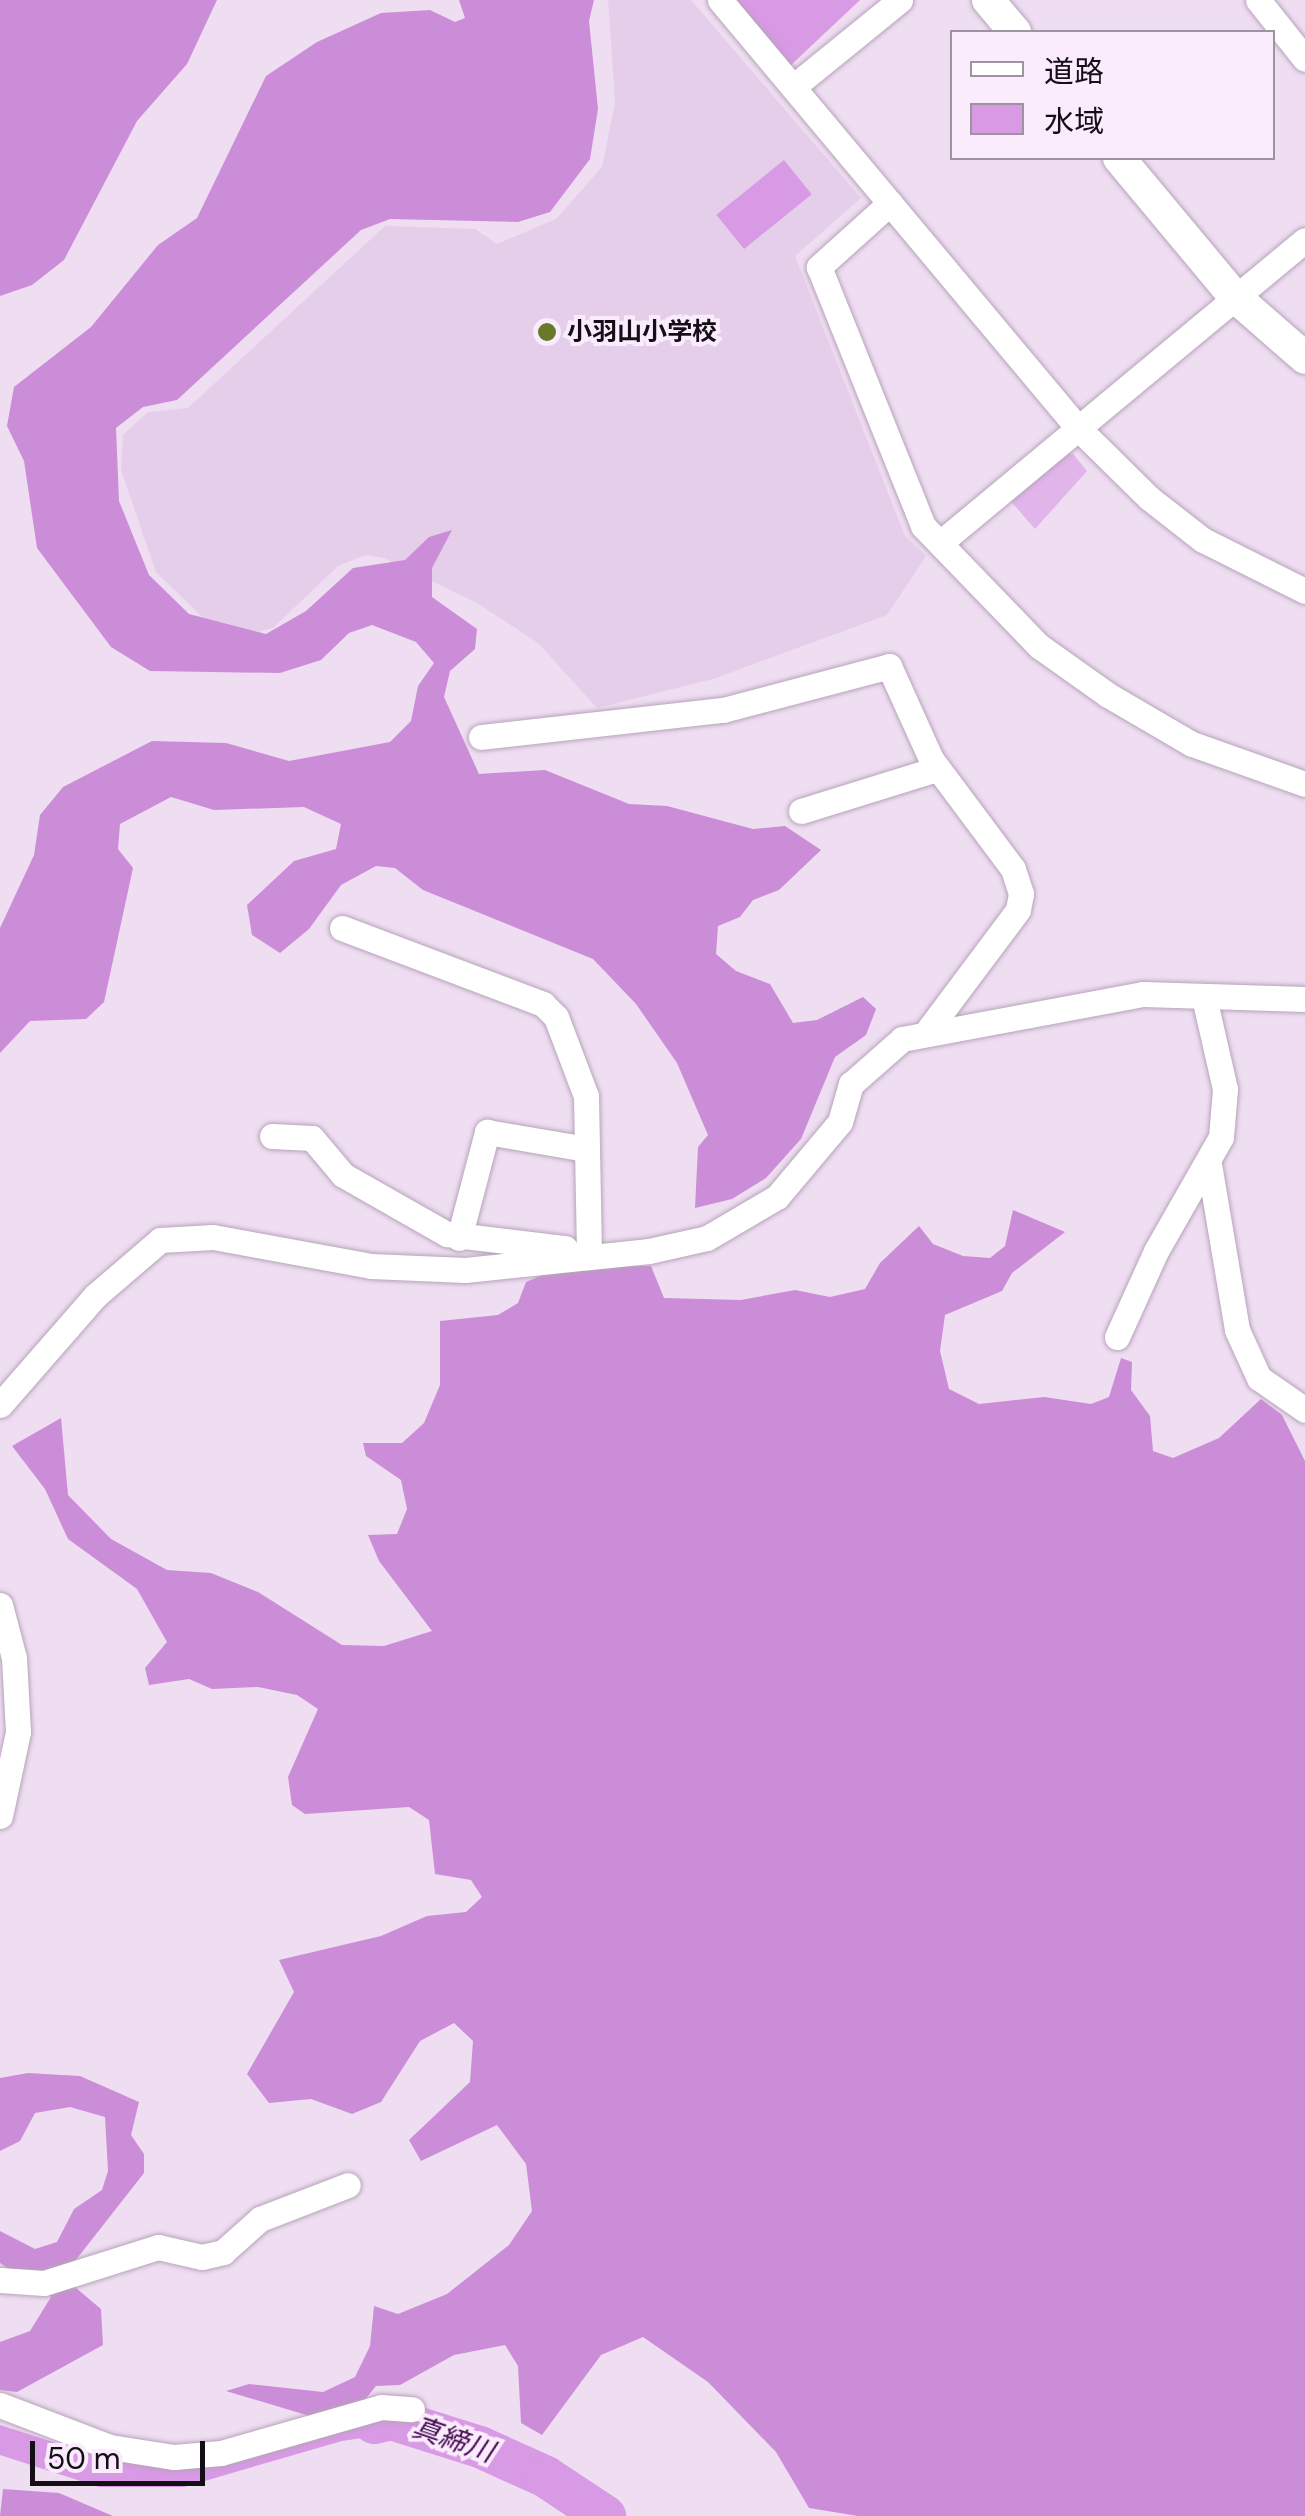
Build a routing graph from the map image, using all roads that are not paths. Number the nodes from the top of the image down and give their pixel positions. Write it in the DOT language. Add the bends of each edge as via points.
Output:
graph roads {
  1 [pos="720,0"];
  2 [pos="900,0"];
  3 [pos="988,0"];
  4 [pos="1258,0"];
  5 [pos="1012,30"];
  6 [pos="1305,59"];
  7 [pos="793,87"];
  8 [pos="1121,160"];
  9 [pos="890,203"];
  10 [pos="1305,240"];
  11 [pos="1234,296"];
  12 [pos="1305,358"];
  13 [pos="1077,427"];
  14 [pos="940,543"];
  15 [pos="1305,591"];
  16 [pos="482,737"];
  17 [pos="937,769"];
  18 [pos="1305,784"];
  19 [pos="801,812"];
  20 [pos="342,928"];
  21 [pos="1204,997"];
  22 [pos="1305,999"];
  23 [pos="929,1029"];
  24 [pos="272,1136"];
  25 [pos="586,1149"];
  26 [pos="1209,1164"];
  27 [pos="459,1238"];
  28 [pos="590,1253"];
  29 [pos="1117,1337"];
  30 [pos="0,1405"];
  31 [pos="1305,1410"];
  32 [pos="0,1606"];
  33 [pos="0,1816"];
  34 [pos="348,2185"];
  35 [pos="0,2280"];
  36 [pos="0,2406"];
  37 [pos="412,2409"];
  1 -- 7 [label="street"];
  2 -- 7 [label="street"];
  3 -- 5 [label="street"];
  4 -- 6 [label="street"];
  7 -- 9 [label="street"];
  8 -- 11 [label="street"];
  9 -- 13 [label="street"];
  9 -- 14 [label="street" via="819,268 922,526"];
  10 -- 11 [label="street"];
  11 -- 12 [label="street"];
  11 -- 13 [label="street"];
  13 -- 14 [label="street"];
  13 -- 15 [label="street" via="1202,540"];
  14 -- 18 [label="street" via="1038,646 1108,695 1192,744"];
  16 -- 17 [label="street" via="724,710 890,666"];
  17 -- 19 [label="street"];
  17 -- 23 [label="street" via="1013,868 1022,894 1018,910"];
  20 -- 25 [label="street" via="543,1004 568,1034 577,1060 586,1096"];
  21 -- 22 [label="street"];
  21 -- 23 [label="street" via="1143,994"];
  21 -- 26 [label="street" via="1226,1118"];
  23 -- 28 [label="street" via="874,1057 852,1084 840,1122 816,1158 741,1223 648,1251"];
  24 -- 27 [label="street" via="312,1138 357,1185"];
  25 -- 27 [label="street" via="487,1132"];
  25 -- 28 [label="street"];
  26 -- 29 [label="street" via="1156,1250"];
  26 -- 31 [label="street" via="1236,1330 1260,1378"];
  27 -- 28 [label="street"];
  28 -- 30 [label="street" via="464,1270 371,1266 213,1237 160,1240 95,1296"];
  32 -- 33 [label="street" via="14,1658 18,1713 14,1772"];
  34 -- 35 [label="street" via="260,2220 223,2252 202,2258 158,2246 44,2283"];
  36 -- 37 [label="street" via="110,2448 174,2457 220,2453 381,2407"];
}
